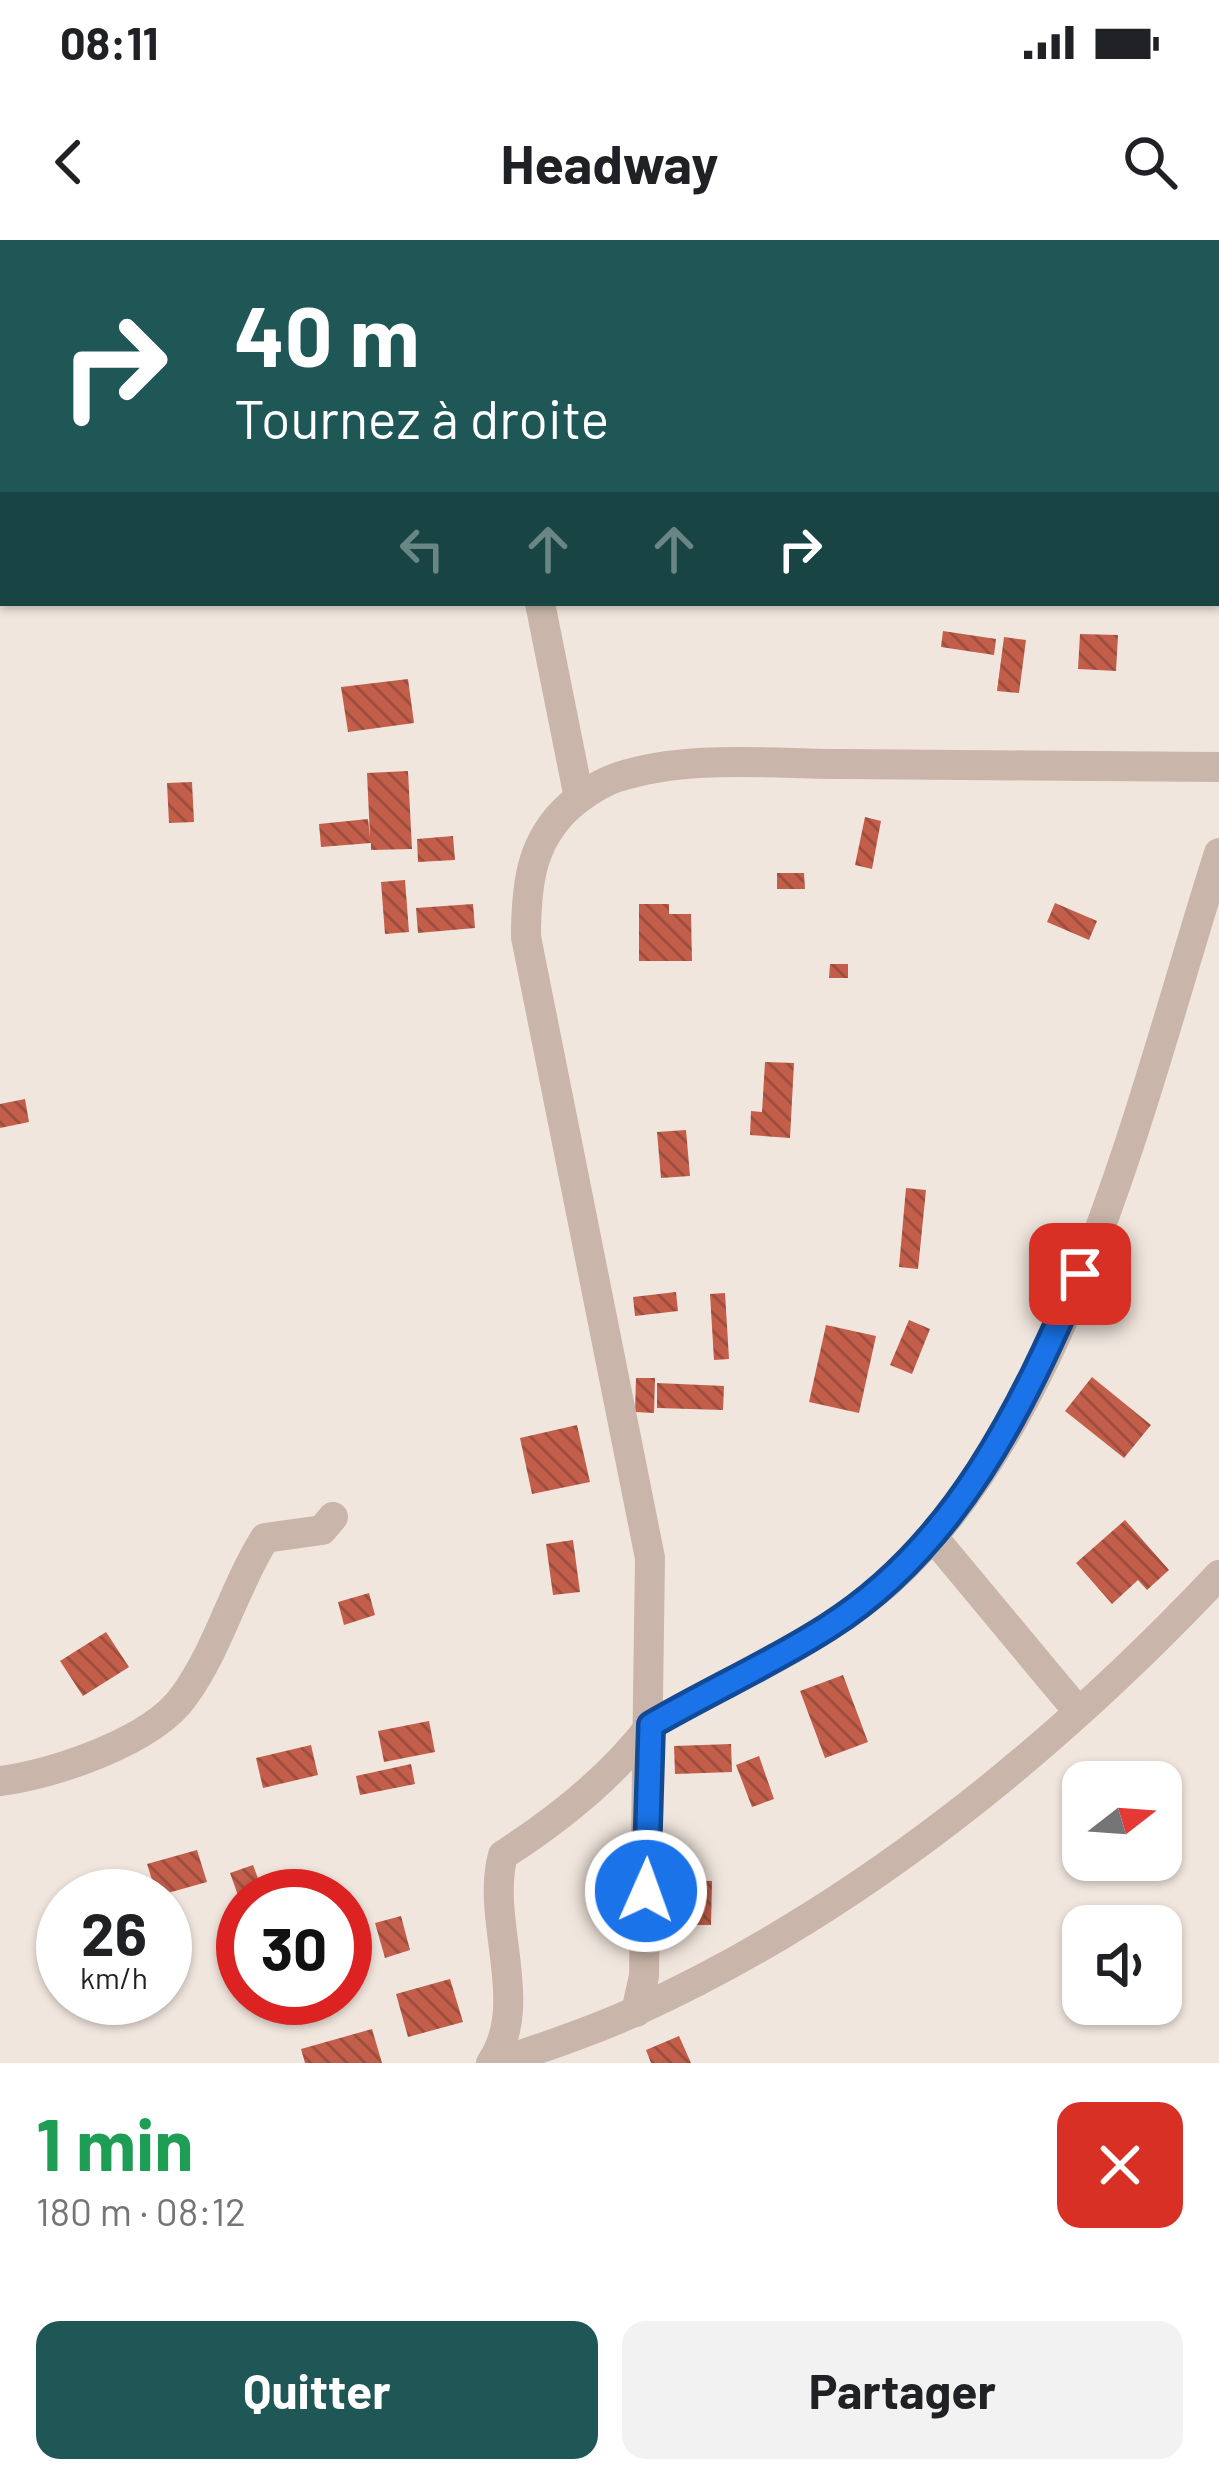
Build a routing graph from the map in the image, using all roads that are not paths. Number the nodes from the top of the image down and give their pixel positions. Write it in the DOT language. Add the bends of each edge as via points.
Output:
graph roads {
  1 [pos="541,606"];
  2 [pos="1219,767"];
  3 [pos="579,798"];
  4 [pos="1219,853"];
  5 [pos="333,1517"];
  6 [pos="933,1537"];
  7 [pos="1219,1575"];
  8 [pos="1077,1710"];
  9 [pos="651,1725"];
  10 [pos="0,1781"];
  11 [pos="636,2012"];
  12 [pos="495,2063"];
  1 -- 3 [label="street"];
  2 -- 3 [label="street" via="714,764 616,778"];
  3 -- 9 [label="street" via="534,855 526,937 650,1558"];
  4 -- 6 [label="street" via="1080,1274 1031,1387"];
  5 -- 10 [label="street" via="322,1530 265,1538 183,1699 51,1772"];
  6 -- 8 [label="street"];
  6 -- 9 [label="street" via="828,1627"];
  7 -- 8 [label="street"];
  8 -- 11 [label="street" via="914,1846"];
  9 -- 11 [label="street" via="644,1976"];
  9 -- 12 [label="street" via="563,1815 503,1855 498,1920 507,1989"];
  11 -- 12 [label="street"];
}
